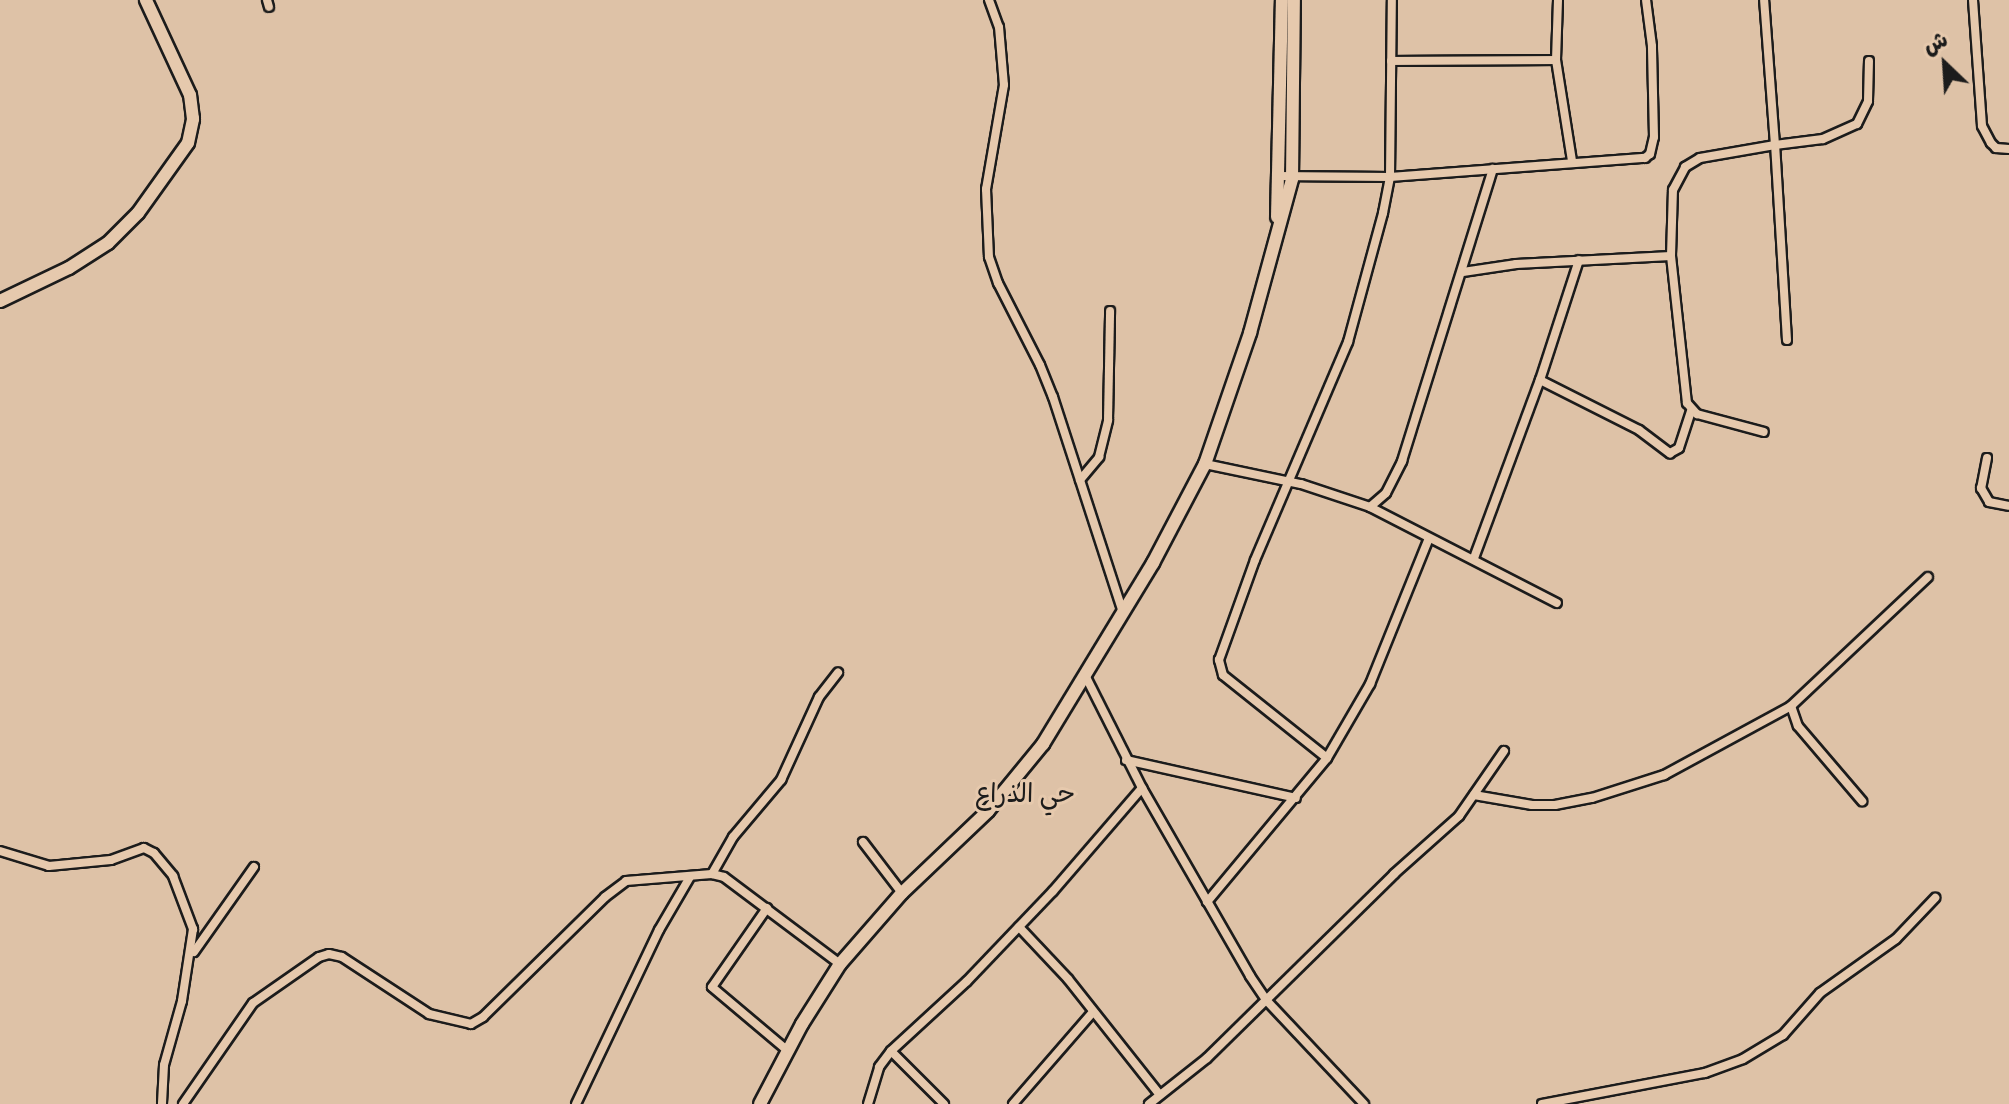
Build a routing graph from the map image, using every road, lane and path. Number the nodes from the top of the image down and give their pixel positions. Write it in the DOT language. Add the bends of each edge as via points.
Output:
graph roads {
  1 [pos="146,0"];
  2 [pos="989,0"];
  3 [pos="1282,0"];
  4 [pos="1294,0"];
  5 [pos="1392,0"];
  6 [pos="1558,0"];
  7 [pos="1646,0"];
  8 [pos="1764,0"];
  9 [pos="1973,0"];
  10 [pos="1556,60"];
  11 [pos="1391,61"];
  12 [pos="1869,61"];
  13 [pos="1775,145"];
  14 [pos="2009,149"];
  15 [pos="1572,161"];
  16 [pos="1493,169"];
  17 [pos="1276,176"];
  18 [pos="1390,177"];
  19 [pos="1292,179"];
  20 [pos="1277,232"];
  21 [pos="1671,256"];
  22 [pos="1579,260"];
  23 [pos="1463,272"];
  24 [pos="0,301"];
  25 [pos="1110,311"];
  26 [pos="1787,340"];
  27 [pos="1540,380"];
  28 [pos="1691,410"];
  29 [pos="1764,432"];
  30 [pos="1987,458"];
  31 [pos="1205,464"];
  32 [pos="1080,480"];
  33 [pos="1287,481"];
  34 [pos="2009,506"];
  35 [pos="1370,507"];
  36 [pos="1429,538"];
  37 [pos="1474,558"];
  38 [pos="1928,577"];
  39 [pos="1557,603"];
  40 [pos="1123,614"];
  41 [pos="838,673"];
  42 [pos="1085,674"];
  43 [pos="1791,706"];
  44 [pos="1504,751"];
  45 [pos="1327,758"];
  46 [pos="1126,760"];
  47 [pos="1142,788"];
  48 [pos="1474,795"];
  49 [pos="1296,798"];
  50 [pos="1862,801"];
  51 [pos="863,842"];
  52 [pos="0,851"];
  53 [pos="254,867"];
  54 [pos="712,874"];
  55 [pos="690,877"];
  56 [pos="902,893"];
  57 [pos="1935,898"];
  58 [pos="1207,902"];
  59 [pos="767,908"];
  60 [pos="1019,927"];
  61 [pos="191,956"];
  62 [pos="840,964"];
  63 [pos="1266,1000"];
  64 [pos="1093,1012"];
  65 [pos="788,1051"];
  66 [pos="891,1051"];
  67 [pos="1160,1095"];
  68 [pos="162,1104"];
  69 [pos="183,1104"];
  70 [pos="576,1104"];
  71 [pos="760,1104"];
  72 [pos="868,1104"];
  73 [pos="944,1104"];
  74 [pos="1013,1104"];
  75 [pos="1149,1104"];
  76 [pos="1364,1104"];
  77 [pos="1542,1104"];
  1 -- 24 [label="main road" via="190,95 188,143 138,213 108,243"];
  2 -- 32 [label="street" via="999,27 1004,85 986,189 989,257 1040,365"];
  3 -- 17 [label="main road"];
  4 -- 19 [label="main road"];
  5 -- 11 [label="street"];
  6 -- 10 [label="street"];
  7 -- 15 [label="street" via="1652,46 1650,154"];
  8 -- 13 [label="street"];
  9 -- 14 [label="street" via="1982,126 1991,143"];
  10 -- 11 [label="street"];
  10 -- 15 [label="street"];
  11 -- 18 [label="street"];
  12 -- 13 [label="street" via="1868,101 1857,124 1823,139"];
  13 -- 21 [label="street" via="1700,158 1685,167 1673,190"];
  13 -- 26 [label="street"];
  15 -- 16 [label="street"];
  16 -- 18 [label="street"];
  16 -- 23 [label="street"];
  17 -- 19 [label="street"];
  17 -- 20 [label="main road"];
  18 -- 19 [label="street"];
  18 -- 33 [label="street" via="1348,342"];
  19 -- 20 [label="main road"];
  20 -- 31 [label="main road" via="1250,333"];
  21 -- 22 [label="street"];
  21 -- 28 [label="street" via="1683,382"];
  22 -- 23 [label="street"];
  22 -- 27 [label="street"];
  23 -- 35 [label="street" via="1399,470"];
  25 -- 32 [label="street" via="1108,420 1099,457"];
  27 -- 28 [label="street" via="1639,430 1670,453 1679,448"];
  27 -- 37 [label="street"];
  28 -- 29 [label="street"];
  30 -- 34 [label="street" via="1981,488 1989,502"];
  31 -- 33 [label="street"];
  31 -- 40 [label="main road"];
  32 -- 40 [label="street"];
  33 -- 35 [label="street"];
  33 -- 45 [label="street" via="1223,643 1220,668 1257,705"];
  35 -- 36 [label="street"];
  36 -- 37 [label="street"];
  36 -- 45 [label="street" via="1370,684"];
  37 -- 39 [label="street"];
  38 -- 43 [label="street"];
  40 -- 42 [label="main road"];
  41 -- 54 [label="street" via="819,697 781,780 733,837"];
  42 -- 46 [label="street"];
  42 -- 56 [label="main road" via="1017,778"];
  43 -- 48 [label="street" via="1664,775 1592,798 1532,805"];
  43 -- 50 [label="street" via="1798,726"];
  44 -- 48 [label="street"];
  45 -- 49 [label="street"];
  46 -- 47 [label="street"];
  46 -- 49 [label="street"];
  47 -- 58 [label="street"];
  47 -- 60 [label="street"];
  48 -- 63 [label="street" via="1459,816"];
  49 -- 58 [label="street"];
  51 -- 56 [label="street"];
  52 -- 61 [label="street" via="49,866 111,860 139,848 154,853 189,909"];
  53 -- 61 [label="street"];
  54 -- 55 [label="street"];
  54 -- 59 [label="street" via="734,882"];
  55 -- 69 [label="street" via="617,886 471,1024 429,1014 342,957 324,955 253,1003"];
  55 -- 70 [label="street"];
  56 -- 62 [label="main road"];
  57 -- 77 [label="street" via="1896,939 1820,993 1783,1035 1743,1059 1705,1073"];
  58 -- 63 [label="street"];
  59 -- 62 [label="street"];
  59 -- 65 [label="street" via="712,987"];
  60 -- 64 [label="street"];
  60 -- 66 [label="street"];
  61 -- 68 [label="street" via="166,1053"];
  62 -- 65 [label="main road"];
  63 -- 67 [label="street"];
  63 -- 76 [label="street"];
  64 -- 67 [label="street"];
  64 -- 74 [label="street"];
  65 -- 71 [label="main road"];
  66 -- 72 [label="street" via="879,1067"];
  66 -- 73 [label="street"];
  67 -- 75 [label="street"];
}
